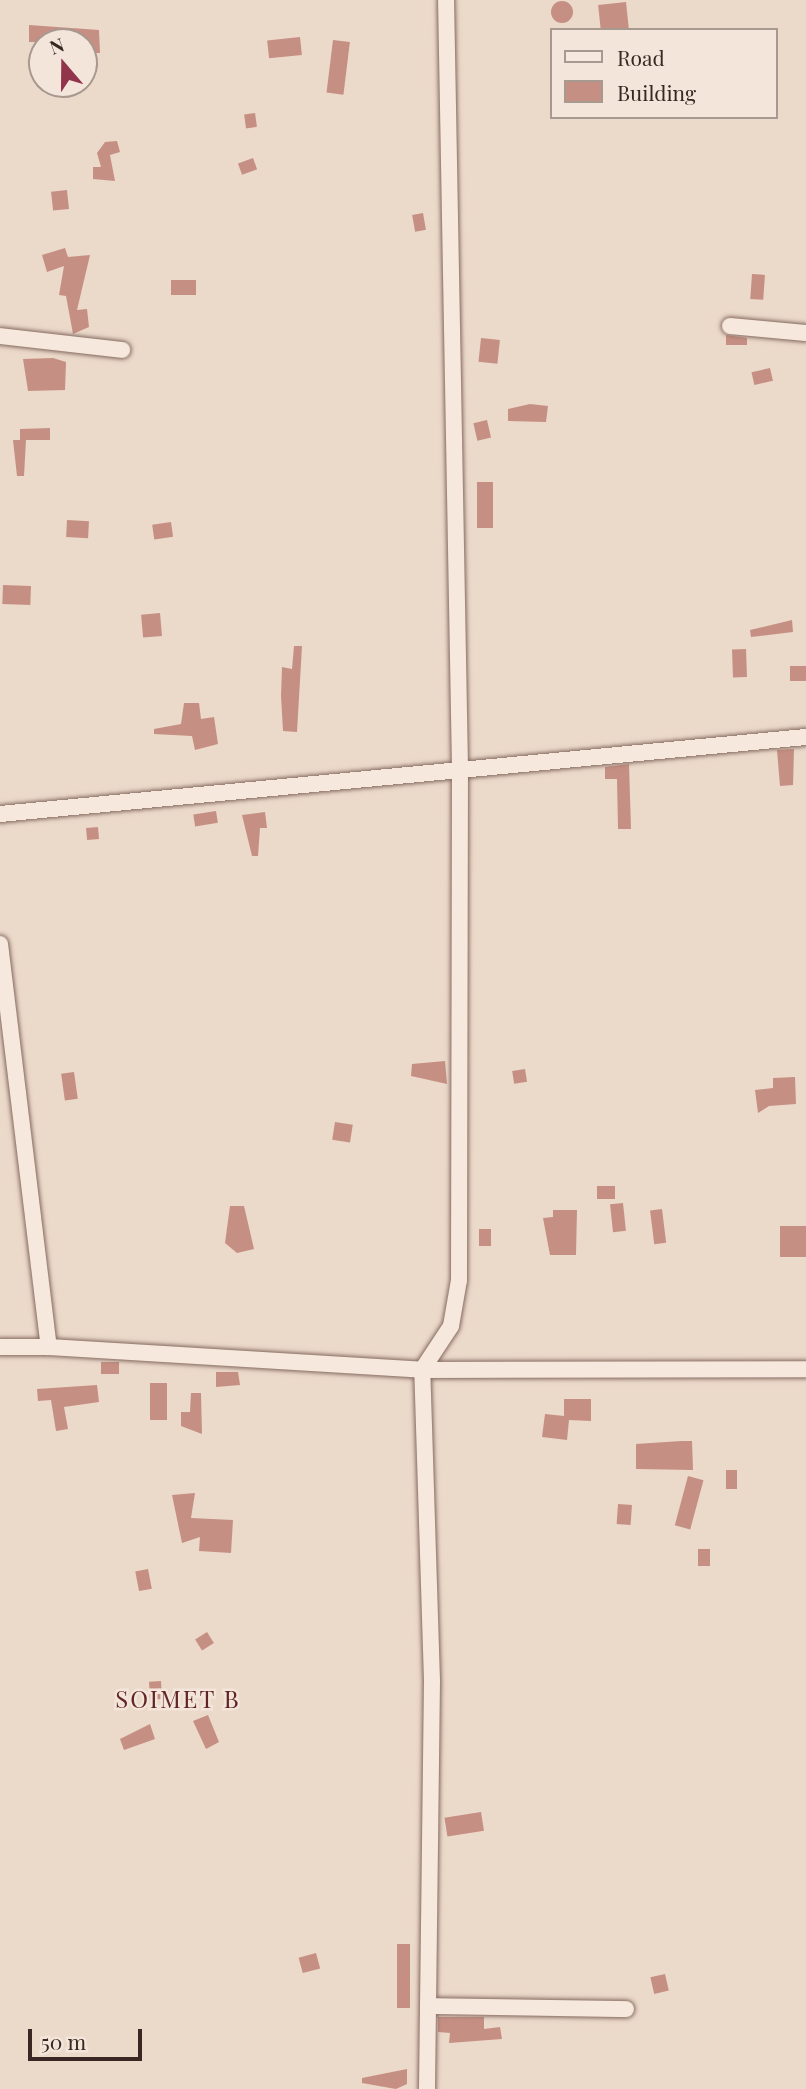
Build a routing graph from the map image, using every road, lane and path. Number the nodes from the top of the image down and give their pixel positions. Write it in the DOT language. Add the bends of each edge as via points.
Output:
graph roads {
  1 [pos="446,0"];
  2 [pos="730,326"];
  3 [pos="806,333"];
  4 [pos="0,336"];
  5 [pos="121,350"];
  6 [pos="806,737"];
  7 [pos="460,768"];
  8 [pos="0,814"];
  9 [pos="0,944"];
  10 [pos="0,1347"];
  11 [pos="50,1347"];
  12 [pos="806,1369"];
  13 [pos="422,1370"];
  14 [pos="428,2006"];
  15 [pos="626,2009"];
  16 [pos="427,2089"];
  1 -- 7 [label="street"];
  2 -- 3 [label="street"];
  4 -- 5 [label="street"];
  6 -- 7 [label="street"];
  7 -- 8 [label="street"];
  7 -- 13 [label="street" via="459,1280 451,1326"];
  9 -- 11 [label="street"];
  10 -- 11 [label="street"];
  11 -- 13 [label="street"];
  12 -- 13 [label="street"];
  13 -- 14 [label="street" via="432,1681"];
  14 -- 15 [label="street"];
  14 -- 16 [label="street"];
}
